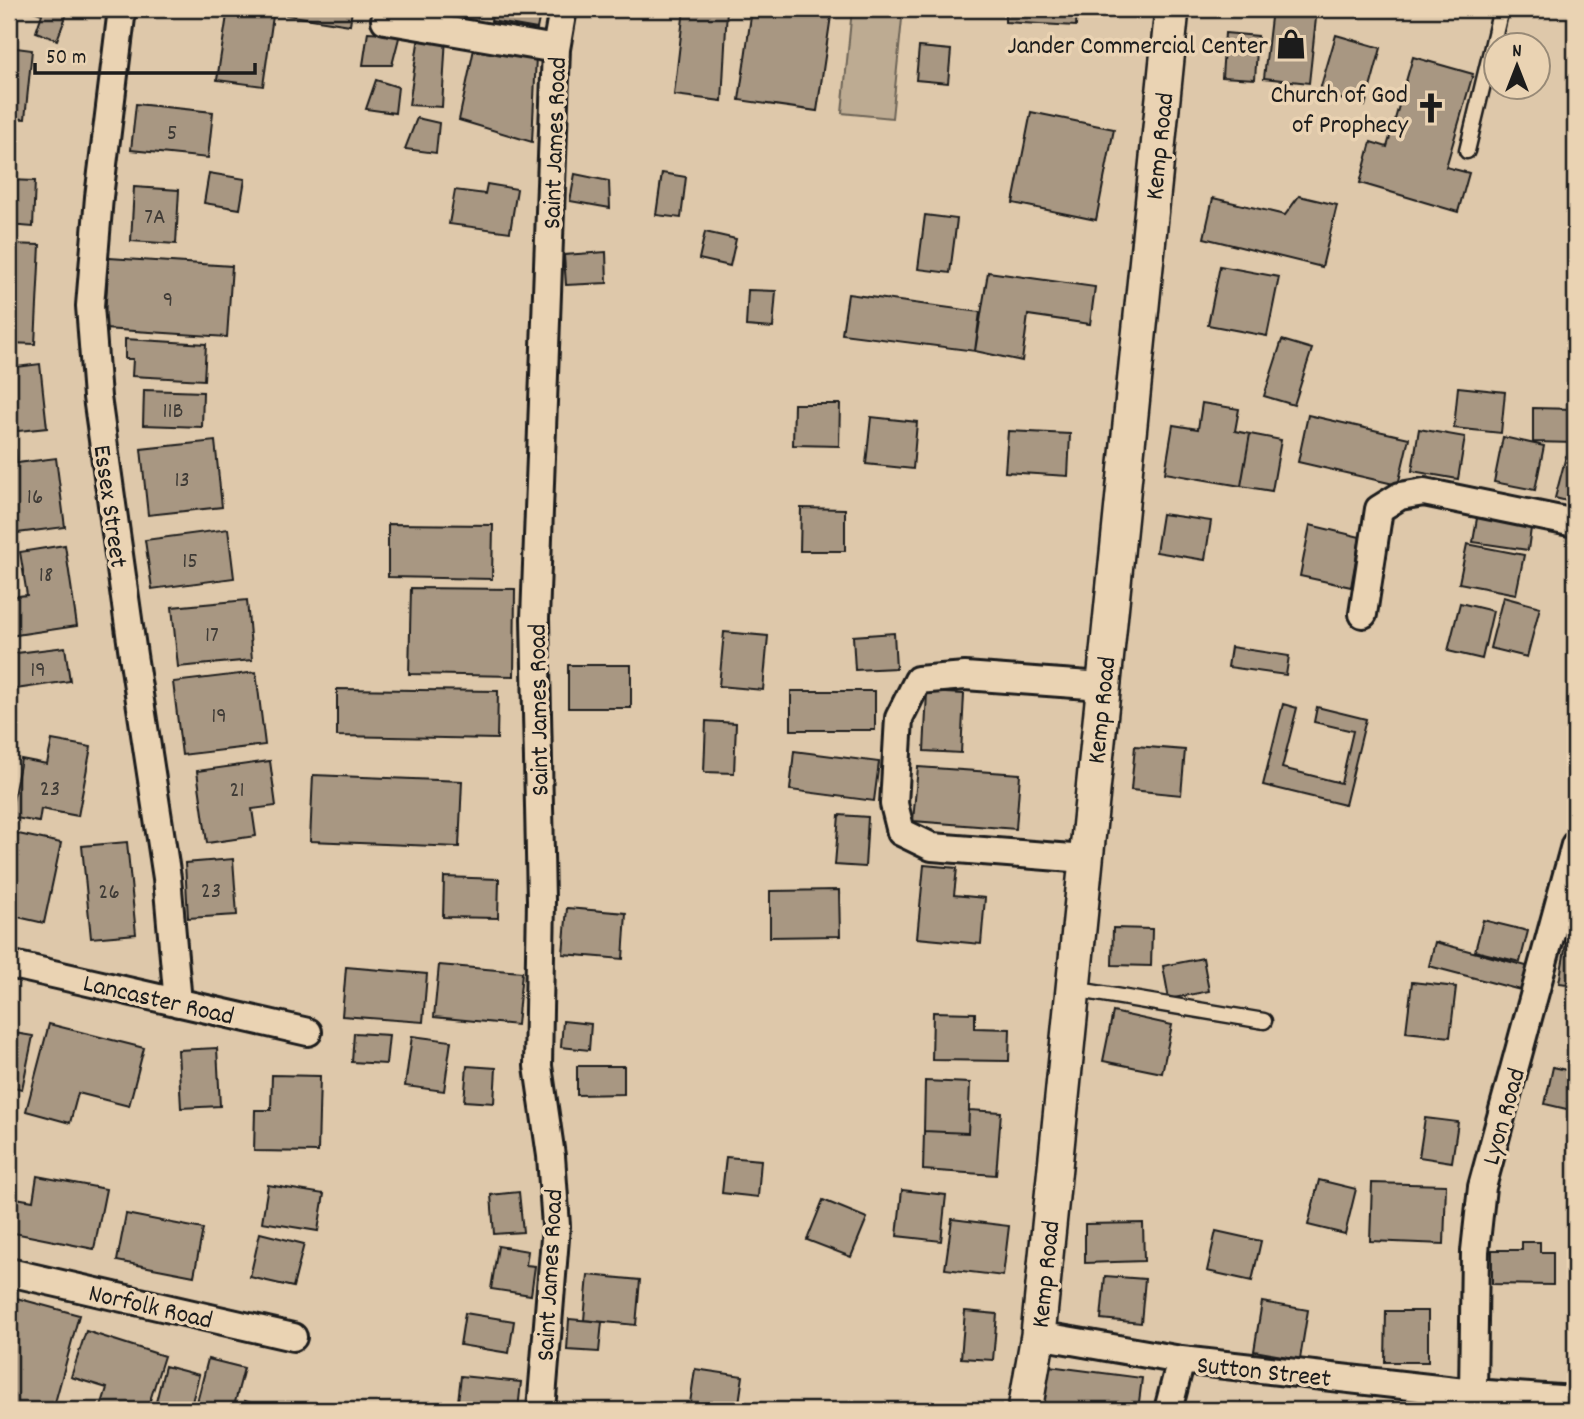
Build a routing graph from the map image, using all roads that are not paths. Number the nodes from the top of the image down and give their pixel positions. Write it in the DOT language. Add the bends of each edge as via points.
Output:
graph roads {
  1 [pos="122,9"];
  2 [pos="563,9"];
  3 [pos="1172,9"];
  4 [pos="1501,9"];
  5 [pos="385,20"];
  6 [pos="556,49"];
  7 [pos="1467,152"];
  8 [pos="1575,523"];
  9 [pos="1363,614"];
  10 [pos="1103,686"];
  11 [pos="1575,845"];
  12 [pos="1085,859"];
  13 [pos="9,964"];
  14 [pos="1072,989"];
  15 [pos="178,1003"];
  16 [pos="1264,1021"];
  17 [pos="308,1032"];
  18 [pos="9,1272"];
  19 [pos="1038,1335"];
  20 [pos="293,1337"];
  21 [pos="1181,1360"];
  22 [pos="1473,1393"];
  23 [pos="1575,1400"];
  24 [pos="541,1410"];
  25 [pos="1025,1410"];
  26 [pos="1168,1410"];
  1 -- 15 [label="street, Essex Street" via="90,306 99,410 167,878"];
  2 -- 6 [label="street, Saint James Road"];
  3 -- 10 [label="street, Kemp Road"];
  4 -- 7 [label="lane"];
  5 -- 6 [label="street"];
  6 -- 24 [label="street, Saint James Road" via="535,619 541,900 538,1066 556,1226"];
  8 -- 9 [label="street" via="1424,492 1400,496 1380,509"];
  10 -- 12 [label="street, Kemp Road"];
  10 -- 12 [label="street" via="965,676 918,680 899,718 894,804 901,832 932,846"];
  11 -- 22 [label="street, Lyon Road" via="1482,1187 1475,1251"];
  12 -- 14 [label="street, Kemp Road"];
  13 -- 15 [label="street, Lancaster Road"];
  14 -- 16 [label="lane"];
  14 -- 19 [label="street, Kemp Road"];
  15 -- 17 [label="street, Lancaster Road"];
  18 -- 20 [label="street, Norfolk Road"];
  19 -- 21 [label="street, Sutton Street"];
  19 -- 25 [label="street, Kemp Road"];
  21 -- 22 [label="street, Sutton Street"];
  21 -- 26 [label="street"];
  22 -- 23 [label="street, Sutton Street"];
}
